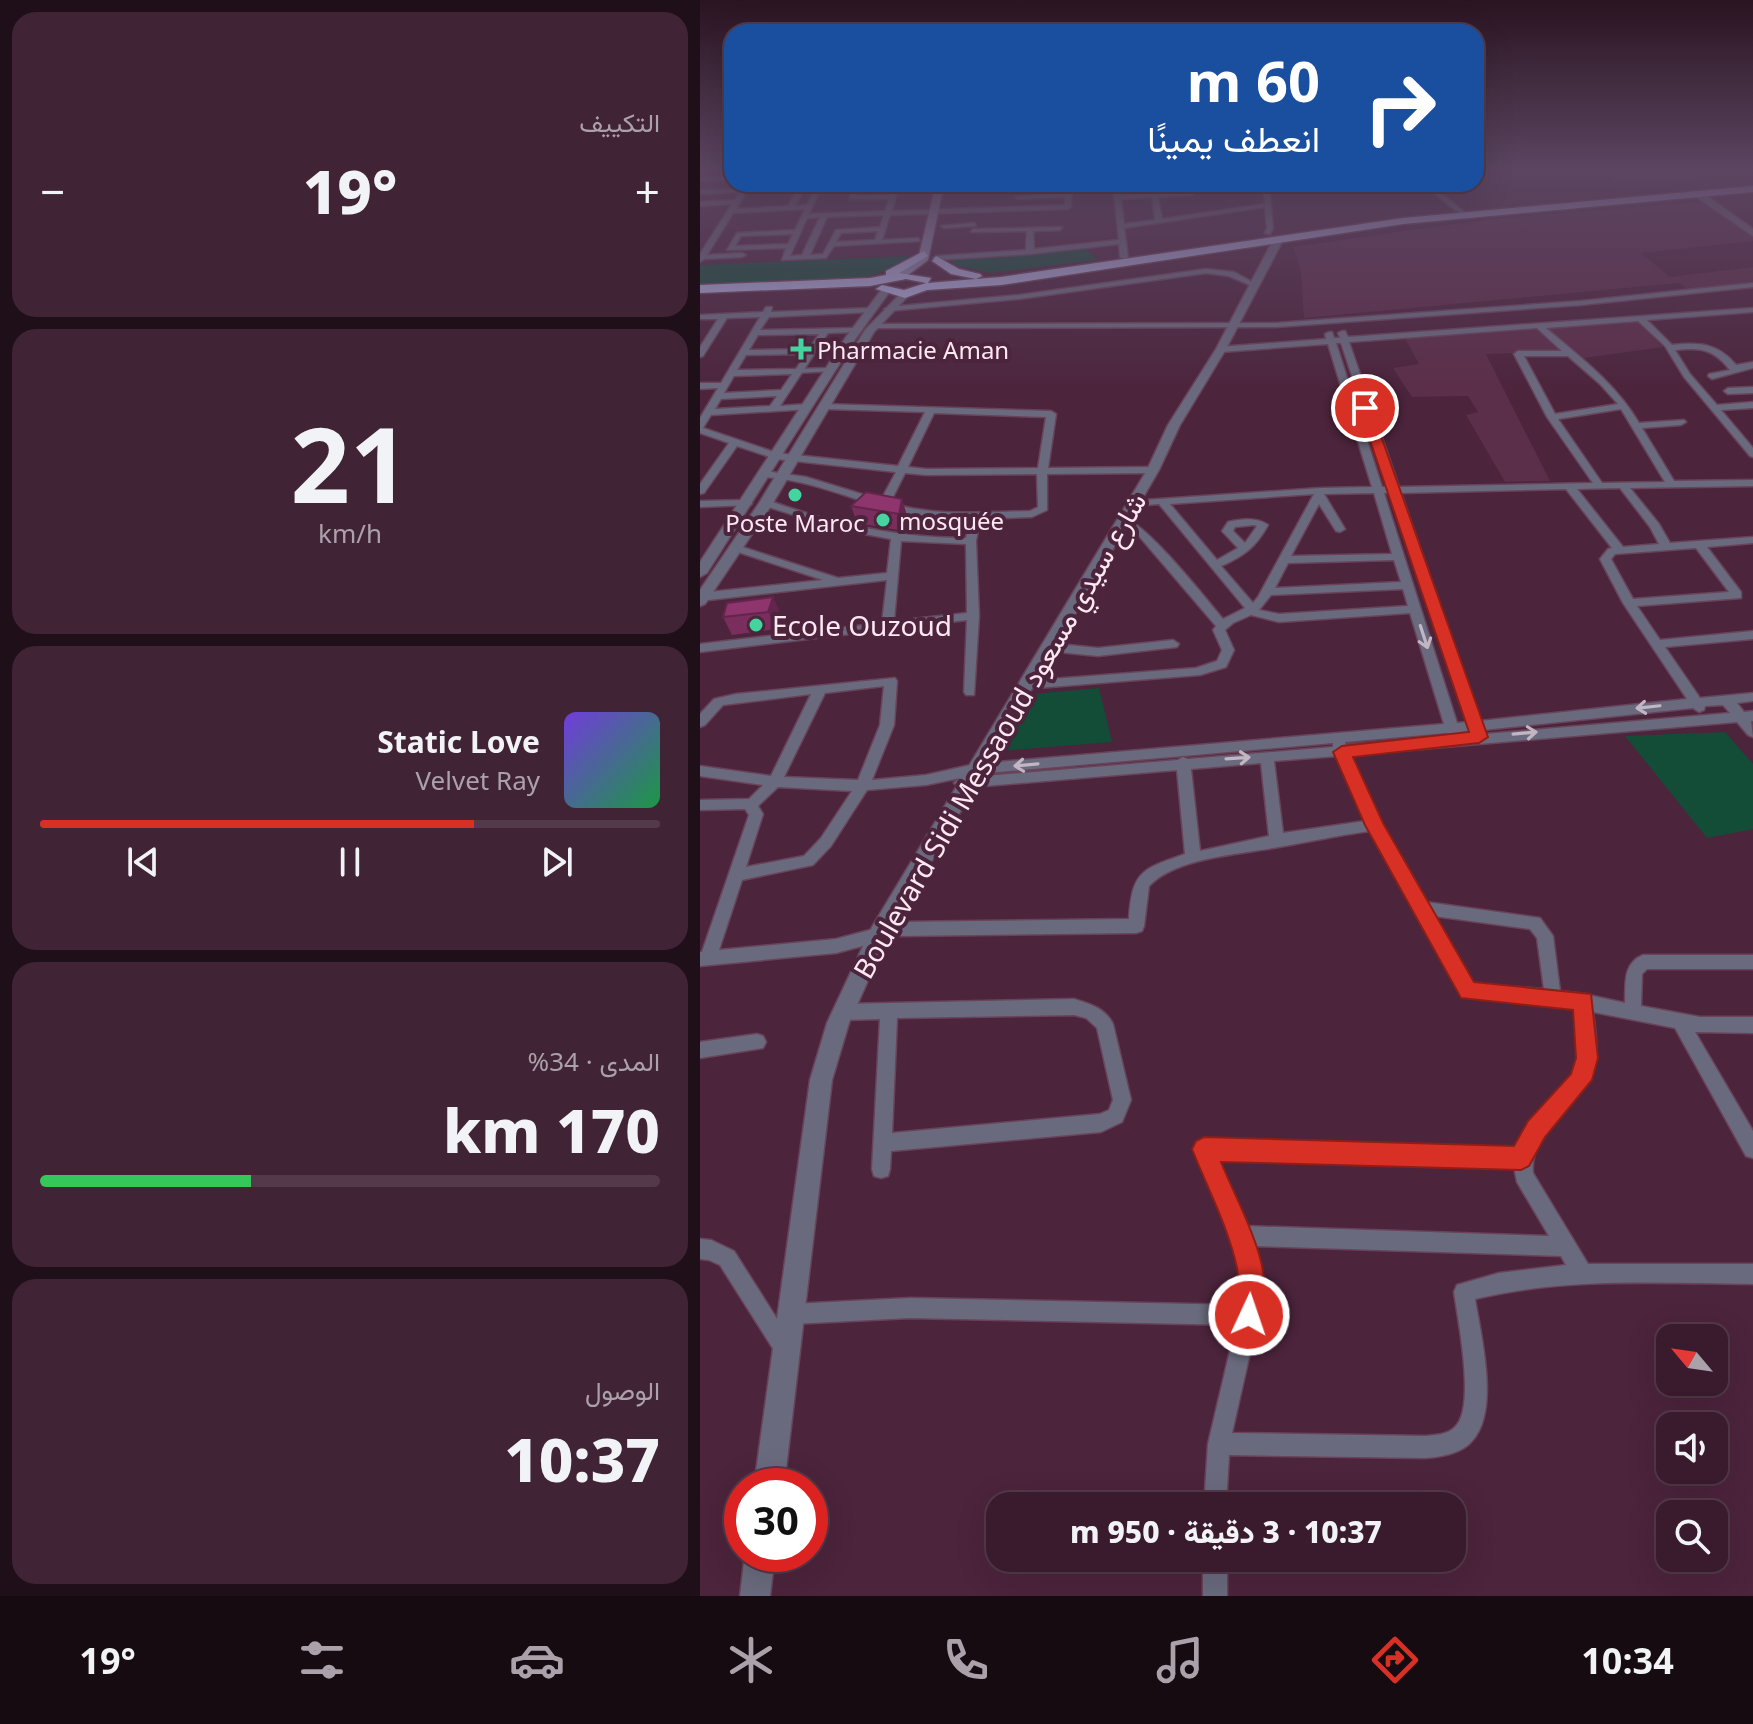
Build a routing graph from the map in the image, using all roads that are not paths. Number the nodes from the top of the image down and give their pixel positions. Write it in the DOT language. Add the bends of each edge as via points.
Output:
graph roads {
  1 [pos="784,245"];
  2 [pos="810,245"];
  3 [pos="831,245"];
  4 [pos="859,245"];
  5 [pos="933,245"];
  6 [pos="1030,245"];
  7 [pos="1089,245"];
  8 [pos="1121,245"];
  9 [pos="1214,245"];
  10 [pos="1225,245"];
  11 [pos="1269,245"];
  12 [pos="790,246"];
  13 [pos="939,246"];
  14 [pos="896,249"];
  15 [pos="828,251"];
  16 [pos="1030,252"];
  17 [pos="805,257"];
  18 [pos="933,257"];
  19 [pos="1124,257"];
  20 [pos="701,258"];
  21 [pos="1069,270"];
  22 [pos="900,276"];
  23 [pos="995,279"];
  24 [pos="925,281"];
  25 [pos="834,284"];
  26 [pos="1252,284"];
  27 [pos="1753,285"];
  28 [pos="885,287"];
  29 [pos="1065,291"];
  30 [pos="700,292"];
  31 [pos="905,294"];
  32 [pos="773,304"];
  33 [pos="892,309"];
  34 [pos="871,310"];
  35 [pos="1753,310"];
  36 [pos="767,314"];
  37 [pos="724,316"];
  38 [pos="700,317"];
  39 [pos="1641,319"];
  40 [pos="1338,321"];
  41 [pos="1325,322"];
  42 [pos="1538,325"];
  43 [pos="873,326"];
  44 [pos="1232,327"];
  45 [pos="856,330"];
  46 [pos="825,331"];
  47 [pos="756,333"];
  48 [pos="712,335"];
  49 [pos="700,336"];
  50 [pos="1344,339"];
  51 [pos="1331,340"];
  52 [pos="1669,348"];
  53 [pos="1221,349"];
  54 [pos="810,351"];
  55 [pos="743,353"];
  56 [pos="1572,353"];
  57 [pos="700,354"];
  58 [pos="1753,365"];
  59 [pos="1734,368"];
  60 [pos="831,370"];
  61 [pos="795,371"];
  62 [pos="732,373"];
  63 [pos="1712,376"];
  64 [pos="725,385"];
  65 [pos="700,386"];
  66 [pos="1753,390"];
  67 [pos="1728,391"];
  68 [pos="783,393"];
  69 [pos="719,396"];
  70 [pos="1753,405"];
  71 [pos="826,406"];
  72 [pos="1624,406"];
  73 [pos="807,407"];
  74 [pos="1715,408"];
  75 [pos="773,409"];
  76 [pos="931,410"];
  77 [pos="710,412"];
  78 [pos="1552,417"];
  79 [pos="1681,422"];
  80 [pos="1636,426"];
  81 [pos="700,428"];
  82 [pos="735,442"];
  83 [pos="1753,454"];
  84 [pos="776,456"];
  85 [pos="794,456"];
  86 [pos="900,469"];
  87 [pos="1153,470"];
  88 [pos="1042,473"];
  89 [pos="765,474"];
  90 [pos="783,474"];
  91 [pos="1753,483"];
  92 [pos="1671,484"];
  93 [pos="1568,485"];
  94 [pos="1599,485"];
  95 [pos="1622,485"];
  96 [pos="1395,490"];
  97 [pos="700,491"];
  98 [pos="1377,491"];
  99 [pos="1320,493"];
  100 [pos="1162,501"];
  101 [pos="747,503"];
  102 [pos="766,503"];
  103 [pos="700,504"];
  104 [pos="884,505"];
  105 [pos="1129,511"];
  106 [pos="976,514"];
  107 [pos="1340,529"];
  108 [pos="896,539"];
  109 [pos="1753,540"];
  110 [pos="971,541"];
  111 [pos="1699,544"];
  112 [pos="1666,547"];
  113 [pos="736,548"];
  114 [pos="1246,550"];
  115 [pos="1620,550"];
  116 [pos="1398,557"];
  117 [pos="1283,560"];
  118 [pos="1213,565"];
  119 [pos="700,573"];
  120 [pos="891,576"];
  121 [pos="839,582"];
  122 [pos="1407,585"];
  123 [pos="1267,592"];
  124 [pos="1753,594"];
  125 [pos="1737,595"];
  126 [pos="701,598"];
  127 [pos="1629,603"];
  128 [pos="1415,609"];
  129 [pos="1254,612"];
  130 [pos="973,616"];
  131 [pos="888,625"];
  132 [pos="1222,625"];
  133 [pos="1753,635"];
  134 [pos="1173,644"];
  135 [pos="1656,644"];
  136 [pos="1048,647"];
  137 [pos="700,648"];
  138 [pos="1025,685"];
  139 [pos="820,689"];
  140 [pos="970,692"];
  141 [pos="1753,697"];
  142 [pos="1726,699"];
  143 [pos="1696,702"];
  144 [pos="1747,717"];
  145 [pos="1710,719"];
  146 [pos="700,722"];
  147 [pos="1477,731"];
  148 [pos="1753,732"];
  149 [pos="1454,733"];
  150 [pos="1335,736"];
  151 [pos="1342,752"];
  152 [pos="1267,757"];
  153 [pos="1183,762"];
  154 [pos="700,771"];
  155 [pos="970,776"];
  156 [pos="775,782"];
  157 [pos="862,787"];
  158 [pos="700,805"];
  159 [pos="751,805"];
  160 [pos="1374,825"];
  161 [pos="1277,842"];
  162 [pos="1193,858"];
  163 [pos="736,875"];
  164 [pos="1422,908"];
  165 [pos="879,933"];
  166 [pos="704,959"];
  167 [pos="1753,962"];
  168 [pos="1553,997"];
  169 [pos="1584,1001"];
  170 [pos="889,1011"];
  171 [pos="843,1012"];
  172 [pos="1633,1012"];
  173 [pos="1680,1021"];
  174 [pos="1753,1025"];
  175 [pos="757,1042"];
  176 [pos="700,1050"];
  177 [pos="882,1143"];
  178 [pos="1753,1149"];
  179 [pos="1521,1158"];
  180 [pos="881,1169"];
  181 [pos="1241,1236"];
  182 [pos="1566,1246"];
  183 [pos="700,1249"];
  184 [pos="1583,1274"];
  185 [pos="1753,1274"];
  186 [pos="792,1314"];
  187 [pos="1249,1315"];
  188 [pos="787,1351"];
  189 [pos="1219,1444"];
  190 [pos="771,1468"];
  191 [pos="1216,1492"];
  192 [pos="758,1572"];
  193 [pos="1215,1572"];
  194 [pos="755,1596"];
  195 [pos="1215,1596"];
  1 -- 12 [label="street"];
  2 -- 17 [label="street"];
  3 -- 15 [label="street"];
  4 -- 15 [label="street"];
  5 -- 18 [label="main road"];
  6 -- 16 [label="street"];
  7 -- 16 [label="street"];
  8 -- 19 [label="street"];
  9 -- 19 [label="highway"];
  10 -- 21 [label="highway"];
  11 -- 26 [label="street, Boulevard Sidi Messaoud شارع سيدي مسعود"];
  12 -- 17 [label="street"];
  12 -- 20 [label="street"];
  13 -- 18 [label="main road"];
  14 -- 15 [label="street"];
  15 -- 17 [label="street"];
  16 -- 18 [label="street"];
  18 -- 22 [label="main road"];
  18 -- 23 [label="highway" via="958,273"];
  18 -- 24 [label="main road"];
  18 -- 25 [label="highway" via="884,275"];
  19 -- 23 [label="highway"];
  21 -- 23 [label="highway"];
  21 -- 29 [label="street"];
  22 -- 24 [label="highway"];
  22 -- 28 [label="highway"];
  23 -- 24 [label="highway"];
  23 -- 33 [label="highway"];
  24 -- 31 [label="highway"];
  25 -- 28 [label="highway"];
  25 -- 30 [label="highway"];
  26 -- 29 [label="street" via="1206,271"];
  26 -- 44 [label="street, Boulevard Sidi Messaoud شارع سيدي مسعود"];
  27 -- 40 [label="street"];
  28 -- 30 [label="highway"];
  28 -- 31 [label="highway"];
  28 -- 34 [label="street"];
  29 -- 33 [label="street"];
  31 -- 33 [label="street"];
  32 -- 36 [label="street"];
  33 -- 43 [label="street"];
  34 -- 36 [label="street"];
  34 -- 45 [label="street"];
  35 -- 39 [label="street"];
  36 -- 37 [label="street"];
  36 -- 47 [label="street"];
  37 -- 38 [label="street"];
  37 -- 48 [label="street"];
  39 -- 42 [label="street"];
  39 -- 52 [label="street"];
  40 -- 41 [label="street"];
  40 -- 50 [label="street"];
  41 -- 44 [label="street"];
  41 -- 51 [label="street"];
  42 -- 50 [label="street"];
  42 -- 56 [label="street"];
  43 -- 44 [label="street"];
  43 -- 71 [label="street"];
  44 -- 53 [label="street, Boulevard Sidi Messaoud شارع سيدي مسعود"];
  45 -- 46 [label="street"];
  45 -- 60 [label="street"];
  46 -- 47 [label="street"];
  46 -- 54 [label="street"];
  47 -- 55 [label="street"];
  48 -- 49 [label="street"];
  48 -- 57 [label="street"];
  50 -- 51 [label="street"];
  50 -- 96 [label="street"];
  51 -- 53 [label="street"];
  51 -- 98 [label="street"];
  52 -- 59 [label="street" via="1711,345"];
  52 -- 74 [label="street"];
  53 -- 87 [label="street, Boulevard Sidi Messaoud شارع سيدي مسعود"];
  54 -- 55 [label="street"];
  54 -- 61 [label="street"];
  55 -- 62 [label="street"];
  56 -- 72 [label="street"];
  56 -- 78 [label="street" via="1518,354"];
  58 -- 59 [label="street"];
  59 -- 63 [label="street" via="1736,373"];
  60 -- 61 [label="street"];
  60 -- 73 [label="street"];
  61 -- 62 [label="street"];
  61 -- 68 [label="street"];
  62 -- 64 [label="street"];
  64 -- 65 [label="street"];
  64 -- 69 [label="street"];
  66 -- 67 [label="street"];
  68 -- 69 [label="street"];
  68 -- 75 [label="street"];
  69 -- 77 [label="street"];
  70 -- 74 [label="street"];
  71 -- 76 [label="street"];
  71 -- 85 [label="street"];
  72 -- 78 [label="street"];
  72 -- 80 [label="street"];
  73 -- 75 [label="street"];
  73 -- 84 [label="street"];
  74 -- 83 [label="street"];
  75 -- 77 [label="street"];
  76 -- 86 [label="street"];
  76 -- 88 [label="street" via="1051,414"];
  77 -- 81 [label="street"];
  78 -- 94 [label="street"];
  79 -- 80 [label="street"];
  80 -- 92 [label="street"];
  81 -- 82 [label="street"];
  82 -- 84 [label="street"];
  82 -- 97 [label="street"];
  84 -- 85 [label="street"];
  84 -- 89 [label="street"];
  85 -- 86 [label="street"];
  85 -- 90 [label="street"];
  86 -- 88 [label="street"];
  86 -- 104 [label="street"];
  87 -- 88 [label="street"];
  87 -- 105 [label="street, Boulevard Sidi Messaoud شارع سيدي مسعود"];
  88 -- 106 [label="street" via="1043,508"];
  89 -- 90 [label="street"];
  89 -- 101 [label="street"];
  90 -- 102 [label="street"];
  90 -- 104 [label="street"];
  91 -- 92 [label="street"];
  92 -- 95 [label="street"];
  93 -- 94 [label="street"];
  93 -- 96 [label="street"];
  93 -- 115 [label="street"];
  94 -- 95 [label="street"];
  95 -- 112 [label="street"];
  96 -- 98 [label="street"];
  96 -- 147 [label="street"];
  98 -- 99 [label="street"];
  98 -- 116 [label="street"];
  99 -- 100 [label="street"];
  99 -- 107 [label="street"];
  99 -- 117 [label="street"];
  100 -- 105 [label="street"];
  100 -- 118 [label="street"];
  101 -- 103 [label="street"];
  101 -- 119 [label="street"];
  102 -- 108 [label="street"];
  102 -- 113 [label="street"];
  104 -- 106 [label="street" via="925,514"];
  105 -- 132 [label="street"];
  105 -- 136 [label="street, Boulevard Sidi Messaoud شارع سيدي مسعود"];
  106 -- 110 [label="street"];
  108 -- 110 [label="street"];
  108 -- 120 [label="street"];
  109 -- 111 [label="street"];
  110 -- 130 [label="street"];
  111 -- 112 [label="street"];
  111 -- 125 [label="street"];
  112 -- 115 [label="street"];
  113 -- 121 [label="street"];
  113 -- 126 [label="street"];
  114 -- 118 [label="street"];
  115 -- 127 [label="street" via="1605,559"];
  116 -- 117 [label="street"];
  116 -- 122 [label="street"];
  117 -- 123 [label="street"];
  118 -- 129 [label="street"];
  120 -- 121 [label="street"];
  120 -- 131 [label="street"];
  121 -- 126 [label="street"];
  122 -- 123 [label="street"];
  122 -- 128 [label="street"];
  123 -- 129 [label="street"];
  124 -- 125 [label="street"];
  125 -- 127 [label="street"];
  127 -- 135 [label="street"];
  128 -- 129 [label="street" via="1279,618"];
  128 -- 149 [label="street, one-way"];
  129 -- 132 [label="street"];
  130 -- 131 [label="street"];
  130 -- 140 [label="street"];
  131 -- 137 [label="street"];
  132 -- 138 [label="street" via="1219,635 1228,658 1213,668"];
  133 -- 135 [label="street"];
  134 -- 136 [label="street" via="1098,652"];
  135 -- 143 [label="street"];
  136 -- 138 [label="street, Boulevard Sidi Messaoud شارع سيدي مسعود"];
  138 -- 155 [label="street, Boulevard Sidi Messaoud شارع سيدي مسعود"];
  139 -- 146 [label="street" via="719,702"];
  139 -- 156 [label="street"];
  139 -- 157 [label="street" via="891,681 887,725"];
  141 -- 142 [label="street"];
  142 -- 143 [label="street"];
  142 -- 144 [label="street"];
  143 -- 145 [label="street"];
  143 -- 147 [label="street, one-way"];
  144 -- 145 [label="street"];
  144 -- 148 [label="street"];
  147 -- 145 [label="street, one-way"];
  147 -- 149 [label="street"];
  149 -- 150 [label="street"];
  149 -- 151 [label="street"];
  150 -- 151 [label="street"];
  150 -- 155 [label="street, one-way"];
  151 -- 152 [label="street"];
  151 -- 160 [label="street"];
  153 -- 152 [label="street, one-way"];
  152 -- 161 [label="street"];
  153 -- 155 [label="street"];
  153 -- 162 [label="street"];
  154 -- 156 [label="street"];
  155 -- 157 [label="street"];
  155 -- 165 [label="street, Boulevard Sidi Messaoud شارع سيدي مسعود"];
  156 -- 157 [label="street"];
  156 -- 159 [label="street"];
  157 -- 163 [label="street" via="808,861"];
  158 -- 159 [label="street"];
  159 -- 163 [label="street" via="756,817"];
  160 -- 161 [label="street"];
  160 -- 164 [label="street"];
  161 -- 162 [label="street"];
  162 -- 165 [label="street" via="1149,875 1142,883 1136,926"];
  163 -- 166 [label="street"];
  164 -- 168 [label="street" via="1468,991"];
  164 -- 168 [label="street" via="1534,923 1545,936"];
  165 -- 166 [label="street" via="836,946"];
  165 -- 171 [label="street, Boulevard Sidi Messaoud شارع سيدي مسعود"];
  167 -- 172 [label="street" via="1643,962 1634,972"];
  168 -- 169 [label="street"];
  169 -- 172 [label="street"];
  169 -- 179 [label="street" via="1584,1073 1536,1129"];
  170 -- 171 [label="street"];
  170 -- 177 [label="street"];
  170 -- 177 [label="street" via="1074,1007 1091,1012 1105,1024 1122,1100 1116,1116 1101,1123"];
  171 -- 186 [label="street, Boulevard Sidi Messaoud شارع سيدي مسعود" via="821,1080"];
  172 -- 173 [label="street"];
  173 -- 174 [label="street"];
  173 -- 178 [label="street"];
  175 -- 176 [label="street"];
  177 -- 180 [label="street"];
  179 -- 181 [label="street" via="1204,1149"];
  179 -- 182 [label="street" via="1524,1175"];
  181 -- 182 [label="street"];
  181 -- 187 [label="street" via="1252,1283"];
  182 -- 184 [label="street"];
  183 -- 188 [label="street" via="727,1258"];
  184 -- 185 [label="street"];
  184 -- 189 [label="street" via="1510,1280 1464,1292 1474,1412 1466,1432 1451,1443"];
  186 -- 187 [label="street" via="910,1308"];
  186 -- 188 [label="street, Boulevard Sidi Messaoud شارع سيدي مسعود"];
  187 -- 189 [label="street"];
  188 -- 190 [label="street, Boulevard Sidi Messaoud شارع سيدي مسعود"];
  189 -- 191 [label="street"];
  192 -- 194 [label="street"];
  193 -- 195 [label="street"];
}
